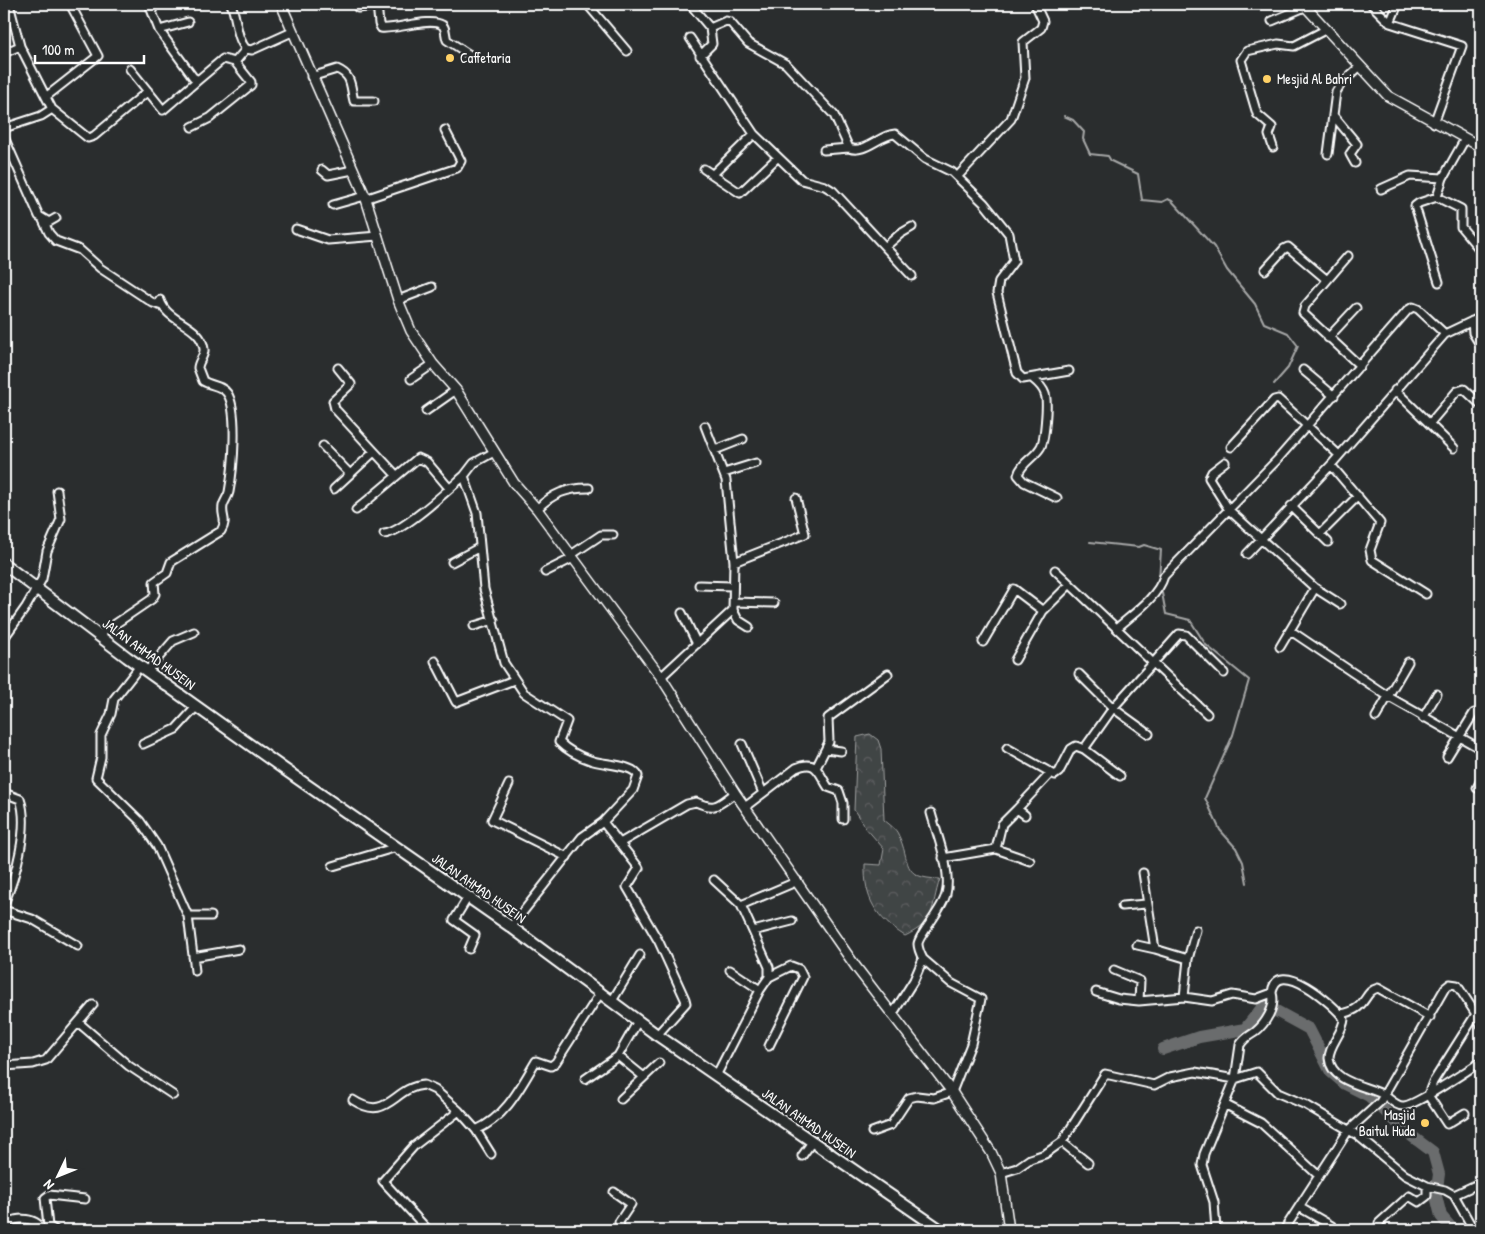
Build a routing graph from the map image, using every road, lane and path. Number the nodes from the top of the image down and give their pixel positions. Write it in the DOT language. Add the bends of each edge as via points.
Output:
graph roads {
  1 [pos="9,4"];
  2 [pos="70,4"];
  3 [pos="149,4"];
  4 [pos="232,4"];
  5 [pos="281,4"];
  6 [pos="587,4"];
  7 [pos="690,4"];
  8 [pos="1035,4"];
  9 [pos="1370,4"];
  10 [pos="1398,4"];
  11 [pos="377,5"];
  12 [pos="1307,5"];
  13 [pos="358,8"];
  14 [pos="1272,21"];
  15 [pos="188,22"];
  16 [pos="1390,23"];
  17 [pos="710,28"];
  18 [pos="159,30"];
  19 [pos="1325,30"];
  20 [pos="292,32"];
  21 [pos="690,38"];
  22 [pos="20,46"];
  23 [pos="246,49"];
  24 [pos="627,51"];
  25 [pos="4,53"];
  26 [pos="470,54"];
  27 [pos="700,56"];
  28 [pos="235,62"];
  29 [pos="1359,67"];
  30 [pos="130,69"];
  31 [pos="311,77"];
  32 [pos="198,80"];
  33 [pos="148,91"];
  34 [pos="47,96"];
  35 [pos="374,101"];
  36 [pos="52,108"];
  37 [pos="1333,116"];
  38 [pos="1434,123"];
  39 [pos="192,127"];
  40 [pos="4,128"];
  41 [pos="445,130"];
  42 [pos="754,134"];
  43 [pos="4,137"];
  44 [pos="1465,139"];
  45 [pos="1273,147"];
  46 [pos="1481,147"];
  47 [pos="849,148"];
  48 [pos="824,150"];
  49 [pos="1328,154"];
  50 [pos="777,158"];
  51 [pos="1355,163"];
  52 [pos="704,169"];
  53 [pos="322,170"];
  54 [pos="354,170"];
  55 [pos="713,174"];
  56 [pos="957,177"];
  57 [pos="1443,178"];
  58 [pos="1381,189"];
  59 [pos="1437,197"];
  60 [pos="365,198"];
  61 [pos="333,205"];
  62 [pos="42,218"];
  63 [pos="56,218"];
  64 [pos="912,227"];
  65 [pos="296,229"];
  66 [pos="378,236"];
  67 [pos="885,247"];
  68 [pos="1481,251"];
  69 [pos="1348,256"];
  70 [pos="1265,270"];
  71 [pos="912,276"];
  72 [pos="1327,280"];
  73 [pos="1439,282"];
  74 [pos="432,287"];
  75 [pos="398,300"];
  76 [pos="1356,308"];
  77 [pos="1481,317"];
  78 [pos="1472,321"];
  79 [pos="1445,334"];
  80 [pos="1328,338"];
  81 [pos="1481,346"];
  82 [pos="433,364"];
  83 [pos="1360,366"];
  84 [pos="338,368"];
  85 [pos="1303,370"];
  86 [pos="1070,371"];
  87 [pos="411,379"];
  88 [pos="1033,379"];
  89 [pos="456,390"];
  90 [pos="1395,390"];
  91 [pos="1334,396"];
  92 [pos="1481,405"];
  93 [pos="426,411"];
  94 [pos="1430,423"];
  95 [pos="705,426"];
  96 [pos="1308,426"];
  97 [pos="742,439"];
  98 [pos="323,446"];
  99 [pos="1231,447"];
  100 [pos="1454,448"];
  101 [pos="715,450"];
  102 [pos="374,452"];
  103 [pos="494,452"];
  104 [pos="1339,455"];
  105 [pos="756,462"];
  106 [pos="1225,462"];
  107 [pos="1331,465"];
  108 [pos="724,473"];
  109 [pos="350,474"];
  110 [pos="396,475"];
  111 [pos="464,476"];
  112 [pos="450,488"];
  113 [pos="590,488"];
  114 [pos="334,489"];
  115 [pos="57,491"];
  116 [pos="1358,496"];
  117 [pos="796,498"];
  118 [pos="1057,498"];
  119 [pos="1291,506"];
  120 [pos="537,509"];
  121 [pos="356,510"];
  122 [pos="1229,510"];
  123 [pos="384,534"];
  124 [pos="1320,534"];
  125 [pos="614,535"];
  126 [pos="1261,538"];
  127 [pos="1328,542"];
  128 [pos="480,547"];
  129 [pos="1247,554"];
  130 [pos="572,556"];
  131 [pos="452,562"];
  132 [pos="734,562"];
  133 [pos="4,564"];
  134 [pos="1055,570"];
  135 [pos="545,572"];
  136 [pos="1070,584"];
  137 [pos="699,585"];
  138 [pos="732,586"];
  139 [pos="1316,588"];
  140 [pos="38,589"];
  141 [pos="1426,594"];
  142 [pos="734,602"];
  143 [pos="774,603"];
  144 [pos="1340,604"];
  145 [pos="733,610"];
  146 [pos="1043,611"];
  147 [pos="682,613"];
  148 [pos="494,620"];
  149 [pos="474,626"];
  150 [pos="749,627"];
  151 [pos="1118,628"];
  152 [pos="1291,631"];
  153 [pos="194,632"];
  154 [pos="5,634"];
  155 [pos="99,635"];
  156 [pos="982,642"];
  157 [pos="697,644"];
  158 [pos="1280,647"];
  159 [pos="1015,660"];
  160 [pos="435,661"];
  161 [pos="1153,662"];
  162 [pos="1408,662"];
  163 [pos="144,668"];
  164 [pos="1224,672"];
  165 [pos="888,674"];
  166 [pos="1078,674"];
  167 [pos="660,677"];
  168 [pos="514,680"];
  169 [pos="1437,694"];
  170 [pos="1389,697"];
  171 [pos="197,706"];
  172 [pos="1113,708"];
  173 [pos="1474,713"];
  174 [pos="1207,714"];
  175 [pos="1376,717"];
  176 [pos="1423,718"];
  177 [pos="1149,734"];
  178 [pos="1459,739"];
  179 [pos="143,744"];
  180 [pos="742,744"];
  181 [pos="1007,748"];
  182 [pos="1084,749"];
  183 [pos="1481,749"];
  184 [pos="826,750"];
  185 [pos="841,751"];
  186 [pos="1447,758"];
  187 [pos="816,768"];
  188 [pos="1050,774"];
  189 [pos="1120,776"];
  190 [pos="1481,780"];
  191 [pos="510,784"];
  192 [pos="1477,788"];
  193 [pos="4,793"];
  194 [pos="735,793"];
  195 [pos="763,794"];
  196 [pos="745,807"];
  197 [pos="1017,809"];
  198 [pos="931,813"];
  199 [pos="1025,816"];
  200 [pos="843,819"];
  201 [pos="603,822"];
  202 [pos="620,843"];
  203 [pos="397,847"];
  204 [pos="996,849"];
  205 [pos="567,857"];
  206 [pos="943,858"];
  207 [pos="1030,861"];
  208 [pos="333,866"];
  209 [pos="1143,873"];
  210 [pos="714,880"];
  211 [pos="798,881"];
  212 [pos="468,897"];
  213 [pos="4,904"];
  214 [pos="1146,904"];
  215 [pos="741,905"];
  216 [pos="1122,906"];
  217 [pos="4,910"];
  218 [pos="188,916"];
  219 [pos="211,916"];
  220 [pos="792,921"];
  221 [pos="511,927"];
  222 [pos="1196,930"];
  223 [pos="753,931"];
  224 [pos="1138,945"];
  225 [pos="78,946"];
  226 [pos="239,949"];
  227 [pos="469,949"];
  228 [pos="1155,949"];
  229 [pos="640,955"];
  230 [pos="193,957"];
  231 [pos="922,959"];
  232 [pos="1188,959"];
  233 [pos="730,970"];
  234 [pos="1114,970"];
  235 [pos="195,971"];
  236 [pos="769,976"];
  237 [pos="760,990"];
  238 [pos="601,992"];
  239 [pos="1096,992"];
  240 [pos="1184,997"];
  241 [pos="1273,997"];
  242 [pos="612,1001"];
  243 [pos="1139,1001"];
  244 [pos="93,1005"];
  245 [pos="1341,1014"];
  246 [pos="1476,1014"];
  247 [pos="892,1015"];
  248 [pos="1430,1017"];
  249 [pos="638,1021"];
  250 [pos="80,1023"];
  251 [pos="1481,1025"];
  252 [pos="657,1035"];
  253 [pos="769,1046"];
  254 [pos="618,1056"];
  255 [pos="1481,1062"];
  256 [pos="659,1063"];
  257 [pos="4,1066"];
  258 [pos="716,1076"];
  259 [pos="644,1077"];
  260 [pos="585,1078"];
  261 [pos="1234,1079"];
  262 [pos="952,1092"];
  263 [pos="1383,1094"];
  264 [pos="173,1095"];
  265 [pos="1428,1095"];
  266 [pos="353,1100"];
  267 [pos="621,1100"];
  268 [pos="1226,1105"];
  269 [pos="459,1111"];
  270 [pos="1465,1113"];
  271 [pos="1448,1124"];
  272 [pos="1440,1129"];
  273 [pos="476,1130"];
  274 [pos="1348,1131"];
  275 [pos="872,1132"];
  276 [pos="812,1142"];
  277 [pos="1062,1142"];
  278 [pos="491,1154"];
  279 [pos="802,1156"];
  280 [pos="1088,1163"];
  281 [pos="1001,1173"];
  282 [pos="1319,1176"];
  283 [pos="1480,1183"];
  284 [pos="1429,1186"];
  285 [pos="614,1192"];
  286 [pos="1454,1195"];
  287 [pos="86,1200"];
  288 [pos="1299,1207"];
  289 [pos="1481,1223"];
  290 [pos="1332,1226"];
  291 [pos="1472,1229"];
  292 [pos="4,1230"];
  293 [pos="42,1230"];
  294 [pos="55,1230"];
  295 [pos="428,1230"];
  296 [pos="621,1230"];
  297 [pos="941,1230"];
  298 [pos="1009,1230"];
  299 [pos="1216,1230"];
  300 [pos="1284,1230"];
  301 [pos="1379,1230"];
  1 -- 22 [label="street"];
  2 -- 34 [label="street" via="98,56"];
  3 -- 18 [label="street"];
  4 -- 23 [label="street"];
  5 -- 20 [label="street"];
  6 -- 24 [label="street"];
  7 -- 17 [label="street"];
  8 -- 56 [label="street" via="1043,21 1040,28 1023,42 1025,78 1015,112"];
  9 -- 16 [label="street"];
  10 -- 16 [label="street"];
  11 -- 13 [label="street"];
  11 -- 26 [label="street" via="381,28 441,24 446,39"];
  12 -- 14 [label="street"];
  12 -- 19 [label="street"];
  15 -- 18 [label="street"];
  16 -- 38 [label="street" via="1462,46"];
  17 -- 27 [label="street" via="712,44"];
  17 -- 47 [label="street" via="730,22 748,42 786,64 834,115"];
  18 -- 32 [label="street"];
  19 -- 29 [label="street"];
  19 -- 45 [label="street" via="1294,46 1278,44 1242,55 1257,114 1272,127 1268,135"];
  20 -- 23 [label="street" via="252,50"];
  20 -- 31 [label="street"];
  21 -- 27 [label="street"];
  22 -- 25 [label="street"];
  22 -- 34 [label="street"];
  23 -- 28 [label="street"];
  27 -- 42 [label="street"];
  28 -- 32 [label="street" via="222,59"];
  28 -- 39 [label="street" via="251,85 210,118"];
  29 -- 37 [label="street" via="1338,88"];
  29 -- 38 [label="street" via="1388,96"];
  30 -- 33 [label="street"];
  31 -- 35 [label="street" via="337,69 350,78 354,101"];
  31 -- 54 [label="street"];
  32 -- 33 [label="street" via="163,110"];
  33 -- 36 [label="street" via="91,138"];
  34 -- 36 [label="street"];
  36 -- 40 [label="street" via="41,116"];
  37 -- 49 [label="street"];
  37 -- 51 [label="street" via="1356,142 1357,147 1350,154"];
  38 -- 44 [label="street"];
  41 -- 60 [label="street" via="461,161 457,168"];
  42 -- 50 [label="street"];
  42 -- 55 [label="street"];
  43 -- 62 [label="street"];
  44 -- 46 [label="street"];
  44 -- 57 [label="street"];
  47 -- 48 [label="street"];
  47 -- 56 [label="street" via="862,148 895,134 925,159"];
  50 -- 55 [label="street" via="741,193"];
  50 -- 67 [label="street" via="802,180 833,191"];
  52 -- 55 [label="street"];
  53 -- 54 [label="street" via="328,175"];
  54 -- 60 [label="street"];
  56 -- 88 [label="street" via="1009,234 1014,261 1000,281 997,293 1017,373 1023,379"];
  57 -- 58 [label="street" via="1410,176"];
  57 -- 59 [label="street"];
  59 -- 68 [label="street" via="1461,208 1461,227"];
  59 -- 73 [label="street" via="1415,206"];
  60 -- 61 [label="street"];
  60 -- 66 [label="street"];
  62 -- 63 [label="street" via="49,222"];
  62 -- 155 [label="street" via="48,233 56,241 80,250 100,268 153,303 161,303 169,315 196,333 204,349 198,364 201,377 205,382 224,389 230,399 234,446 232,477 223,505 224,525 221,531 171,562 168,572 154,582 152,599"];
  64 -- 67 [label="street"];
  65 -- 66 [label="street" via="328,240"];
  66 -- 75 [label="street"];
  67 -- 71 [label="street"];
  69 -- 72 [label="street"];
  70 -- 72 [label="street" via="1288,248"];
  72 -- 80 [label="street" via="1303,310 1305,316"];
  74 -- 75 [label="street"];
  75 -- 82 [label="street" via="411,331"];
  76 -- 80 [label="street"];
  77 -- 78 [label="street"];
  78 -- 79 [label="street"];
  78 -- 81 [label="street"];
  79 -- 83 [label="street" via="1413,307"];
  79 -- 90 [label="street"];
  80 -- 83 [label="street"];
  82 -- 87 [label="street"];
  82 -- 89 [label="street"];
  83 -- 91 [label="street"];
  84 -- 102 [label="street" via="351,384 333,401 335,409"];
  85 -- 91 [label="street"];
  86 -- 88 [label="street"];
  88 -- 118 [label="street" via="1046,397 1043,441 1018,475 1024,482"];
  89 -- 93 [label="street"];
  89 -- 103 [label="street"];
  90 -- 94 [label="street"];
  90 -- 104 [label="street"];
  91 -- 96 [label="street"];
  92 -- 94 [label="street" via="1464,389 1457,391"];
  94 -- 100 [label="street"];
  95 -- 101 [label="street"];
  96 -- 99 [label="street" via="1276,399"];
  96 -- 104 [label="street"];
  96 -- 122 [label="street"];
  97 -- 101 [label="street"];
  98 -- 109 [label="street"];
  101 -- 108 [label="street"];
  102 -- 109 [label="street"];
  102 -- 110 [label="street"];
  103 -- 111 [label="street" via="474,463"];
  103 -- 120 [label="street" via="514,484"];
  104 -- 107 [label="street"];
  105 -- 108 [label="street"];
  106 -- 122 [label="street" via="1209,478"];
  107 -- 116 [label="street"];
  107 -- 119 [label="street"];
  108 -- 132 [label="street"];
  109 -- 114 [label="street"];
  110 -- 112 [label="street" via="415,459 421,458"];
  110 -- 121 [label="street"];
  111 -- 112 [label="street"];
  111 -- 128 [label="street" via="476,513"];
  112 -- 123 [label="street" via="391,533"];
  113 -- 120 [label="street" via="562,491"];
  115 -- 140 [label="street" via="61,519 47,551"];
  116 -- 124 [label="street"];
  116 -- 141 [label="street" via="1380,523 1370,550 1372,560"];
  117 -- 132 [label="street" via="805,534"];
  119 -- 124 [label="street"];
  119 -- 126 [label="street"];
  120 -- 130 [label="street"];
  122 -- 126 [label="street"];
  122 -- 151 [label="street" via="1164,576 1162,585 1153,595"];
  124 -- 127 [label="street"];
  125 -- 130 [label="street" via="601,534"];
  126 -- 129 [label="street"];
  126 -- 139 [label="street"];
  128 -- 131 [label="street"];
  128 -- 148 [label="street" via="484,589"];
  130 -- 135 [label="street"];
  130 -- 167 [label="street"];
  132 -- 138 [label="street"];
  133 -- 140 [label="main road, JALAN AHMAD HUSEIN"];
  134 -- 136 [label="street"];
  136 -- 146 [label="street"];
  136 -- 151 [label="street"];
  137 -- 138 [label="street"];
  138 -- 142 [label="street"];
  139 -- 144 [label="street"];
  139 -- 152 [label="street"];
  140 -- 154 [label="street"];
  140 -- 155 [label="main road, JALAN AHMAD HUSEIN"];
  142 -- 143 [label="street"];
  142 -- 145 [label="street"];
  145 -- 150 [label="street" via="738,620"];
  145 -- 157 [label="street"];
  146 -- 156 [label="street" via="1014,589"];
  146 -- 159 [label="street"];
  147 -- 157 [label="street"];
  148 -- 149 [label="street"];
  148 -- 168 [label="street" via="504,663"];
  151 -- 161 [label="street"];
  152 -- 158 [label="street"];
  152 -- 170 [label="street"];
  153 -- 163 [label="street" via="173,642"];
  155 -- 163 [label="main road, JALAN AHMAD HUSEIN"];
  157 -- 167 [label="street"];
  160 -- 168 [label="street" via="456,702"];
  161 -- 164 [label="street" via="1183,633"];
  161 -- 172 [label="street"];
  161 -- 174 [label="street"];
  162 -- 170 [label="street"];
  163 -- 171 [label="main road, JALAN AHMAD HUSEIN"];
  163 -- 218 [label="street" via="114,699 101,735 101,758 96,778 140,821 158,846"];
  165 -- 184 [label="street" via="828,718"];
  166 -- 172 [label="street"];
  167 -- 194 [label="street"];
  168 -- 201 [label="street" via="529,697 567,721 558,738 565,748 592,761 629,768 638,773 633,790"];
  169 -- 176 [label="street"];
  170 -- 175 [label="street"];
  170 -- 176 [label="street"];
  171 -- 179 [label="street" via="176,729"];
  171 -- 203 [label="main road, JALAN AHMAD HUSEIN"];
  172 -- 177 [label="street"];
  172 -- 182 [label="street"];
  173 -- 178 [label="street"];
  176 -- 178 [label="street"];
  178 -- 183 [label="street"];
  178 -- 186 [label="street"];
  180 -- 195 [label="street"];
  181 -- 188 [label="street"];
  182 -- 188 [label="street" via="1073,747 1057,774"];
  182 -- 189 [label="street"];
  184 -- 185 [label="street"];
  184 -- 187 [label="street"];
  187 -- 195 [label="street" via="802,765"];
  187 -- 200 [label="street" via="827,785 842,796"];
  188 -- 197 [label="street"];
  190 -- 192 [label="street"];
  191 -- 205 [label="street" via="492,820"];
  193 -- 213 [label="street" via="20,799 23,808 19,862"];
  194 -- 196 [label="street"];
  194 -- 202 [label="street" via="714,808 706,808 696,802 687,804"];
  195 -- 196 [label="street"];
  196 -- 211 [label="street"];
  197 -- 199 [label="street"];
  197 -- 204 [label="street" via="1002,824"];
  198 -- 206 [label="street"];
  201 -- 202 [label="street"];
  201 -- 205 [label="street" via="582,837"];
  202 -- 252 [label="street" via="639,868 628,883 628,890 659,942 686,1003"];
  203 -- 208 [label="street"];
  203 -- 212 [label="main road, JALAN AHMAD HUSEIN"];
  204 -- 206 [label="street"];
  204 -- 207 [label="street"];
  205 -- 221 [label="street"];
  206 -- 231 [label="street" via="946,894 935,918 918,942"];
  209 -- 214 [label="street"];
  210 -- 215 [label="street"];
  211 -- 215 [label="street"];
  211 -- 247 [label="street"];
  212 -- 221 [label="main road, JALAN AHMAD HUSEIN"];
  212 -- 227 [label="street" via="454,920 475,935"];
  214 -- 216 [label="street"];
  214 -- 228 [label="street"];
  215 -- 223 [label="street"];
  217 -- 225 [label="street" via="32,919"];
  218 -- 219 [label="street"];
  218 -- 230 [label="street"];
  220 -- 223 [label="street"];
  221 -- 238 [label="main road, JALAN AHMAD HUSEIN"];
  222 -- 232 [label="street"];
  223 -- 236 [label="street" via="769,967"];
  224 -- 228 [label="street"];
  226 -- 230 [label="street"];
  228 -- 232 [label="street"];
  229 -- 242 [label="street"];
  230 -- 235 [label="street"];
  231 -- 247 [label="street" via="914,980"];
  231 -- 262 [label="street" via="951,983 981,1000 969,1051"];
  232 -- 240 [label="street"];
  233 -- 237 [label="street"];
  234 -- 243 [label="street" via="1140,981"];
  236 -- 237 [label="street"];
  236 -- 253 [label="street" via="791,966 799,968 803,977"];
  237 -- 258 [label="street"];
  238 -- 242 [label="main road, JALAN AHMAD HUSEIN"];
  238 -- 273 [label="street" via="556,1062 552,1066 536,1061 500,1115 492,1123"];
  239 -- 243 [label="street"];
  240 -- 241 [label="street" via="1212,1001 1232,995 1256,999"];
  240 -- 243 [label="street"];
  241 -- 245 [label="street" via="1275,984 1280,980 1294,979"];
  241 -- 261 [label="street" via="1271,1012 1256,1032 1242,1040"];
  242 -- 249 [label="main road, JALAN AHMAD HUSEIN"];
  244 -- 250 [label="street"];
  245 -- 248 [label="street" via="1359,1009 1371,991 1378,988"];
  245 -- 263 [label="street" via="1344,1023 1329,1060 1347,1080"];
  246 -- 248 [label="street" via="1454,983 1445,988"];
  246 -- 251 [label="street"];
  246 -- 265 [label="street"];
  247 -- 262 [label="street"];
  248 -- 263 [label="street"];
  249 -- 252 [label="main road, JALAN AHMAD HUSEIN"];
  249 -- 254 [label="street"];
  250 -- 257 [label="street" via="46,1060"];
  250 -- 264 [label="street" via="130,1066"];
  252 -- 258 [label="main road, JALAN AHMAD HUSEIN"];
  254 -- 259 [label="street"];
  254 -- 260 [label="street"];
  255 -- 265 [label="street"];
  256 -- 259 [label="street"];
  258 -- 276 [label="main road, JALAN AHMAD HUSEIN"];
  259 -- 267 [label="street"];
  261 -- 268 [label="street"];
  261 -- 274 [label="street" via="1260,1073 1278,1093 1306,1105"];
  261 -- 277 [label="street" via="1195,1072 1170,1077 1154,1085 1105,1074"];
  262 -- 275 [label="street" via="934,1098 909,1098 891,1125"];
  262 -- 281 [label="street"];
  263 -- 265 [label="street" via="1404,1106"];
  263 -- 274 [label="street" via="1377,1104"];
  265 -- 271 [label="street"];
  266 -- 269 [label="street" via="377,1109 424,1084"];
  268 -- 282 [label="street" via="1261,1123"];
  268 -- 299 [label="street" via="1216,1123 1202,1165 1214,1202"];
  269 -- 273 [label="street"];
  269 -- 295 [label="street" via="414,1146 383,1182"];
  270 -- 271 [label="street"];
  271 -- 272 [label="street"];
  273 -- 278 [label="street"];
  274 -- 282 [label="street"];
  274 -- 284 [label="street" via="1367,1142 1405,1175"];
  276 -- 279 [label="street"];
  276 -- 297 [label="main road, JALAN AHMAD HUSEIN"];
  277 -- 280 [label="street"];
  277 -- 281 [label="street" via="1046,1154"];
  281 -- 298 [label="street"];
  282 -- 288 [label="street"];
  283 -- 286 [label="street"];
  284 -- 286 [label="street"];
  284 -- 301 [label="street" via="1427,1196 1419,1202 1409,1196 1379,1223"];
  285 -- 296 [label="street" via="631,1204 620,1222"];
  286 -- 291 [label="street"];
  287 -- 294 [label="street" via="49,1195 45,1198 48,1226"];
  288 -- 290 [label="street"];
  288 -- 300 [label="street"];
  289 -- 291 [label="street"];
  292 -- 293 [label="street" via="13,1220 34,1222"];
}
